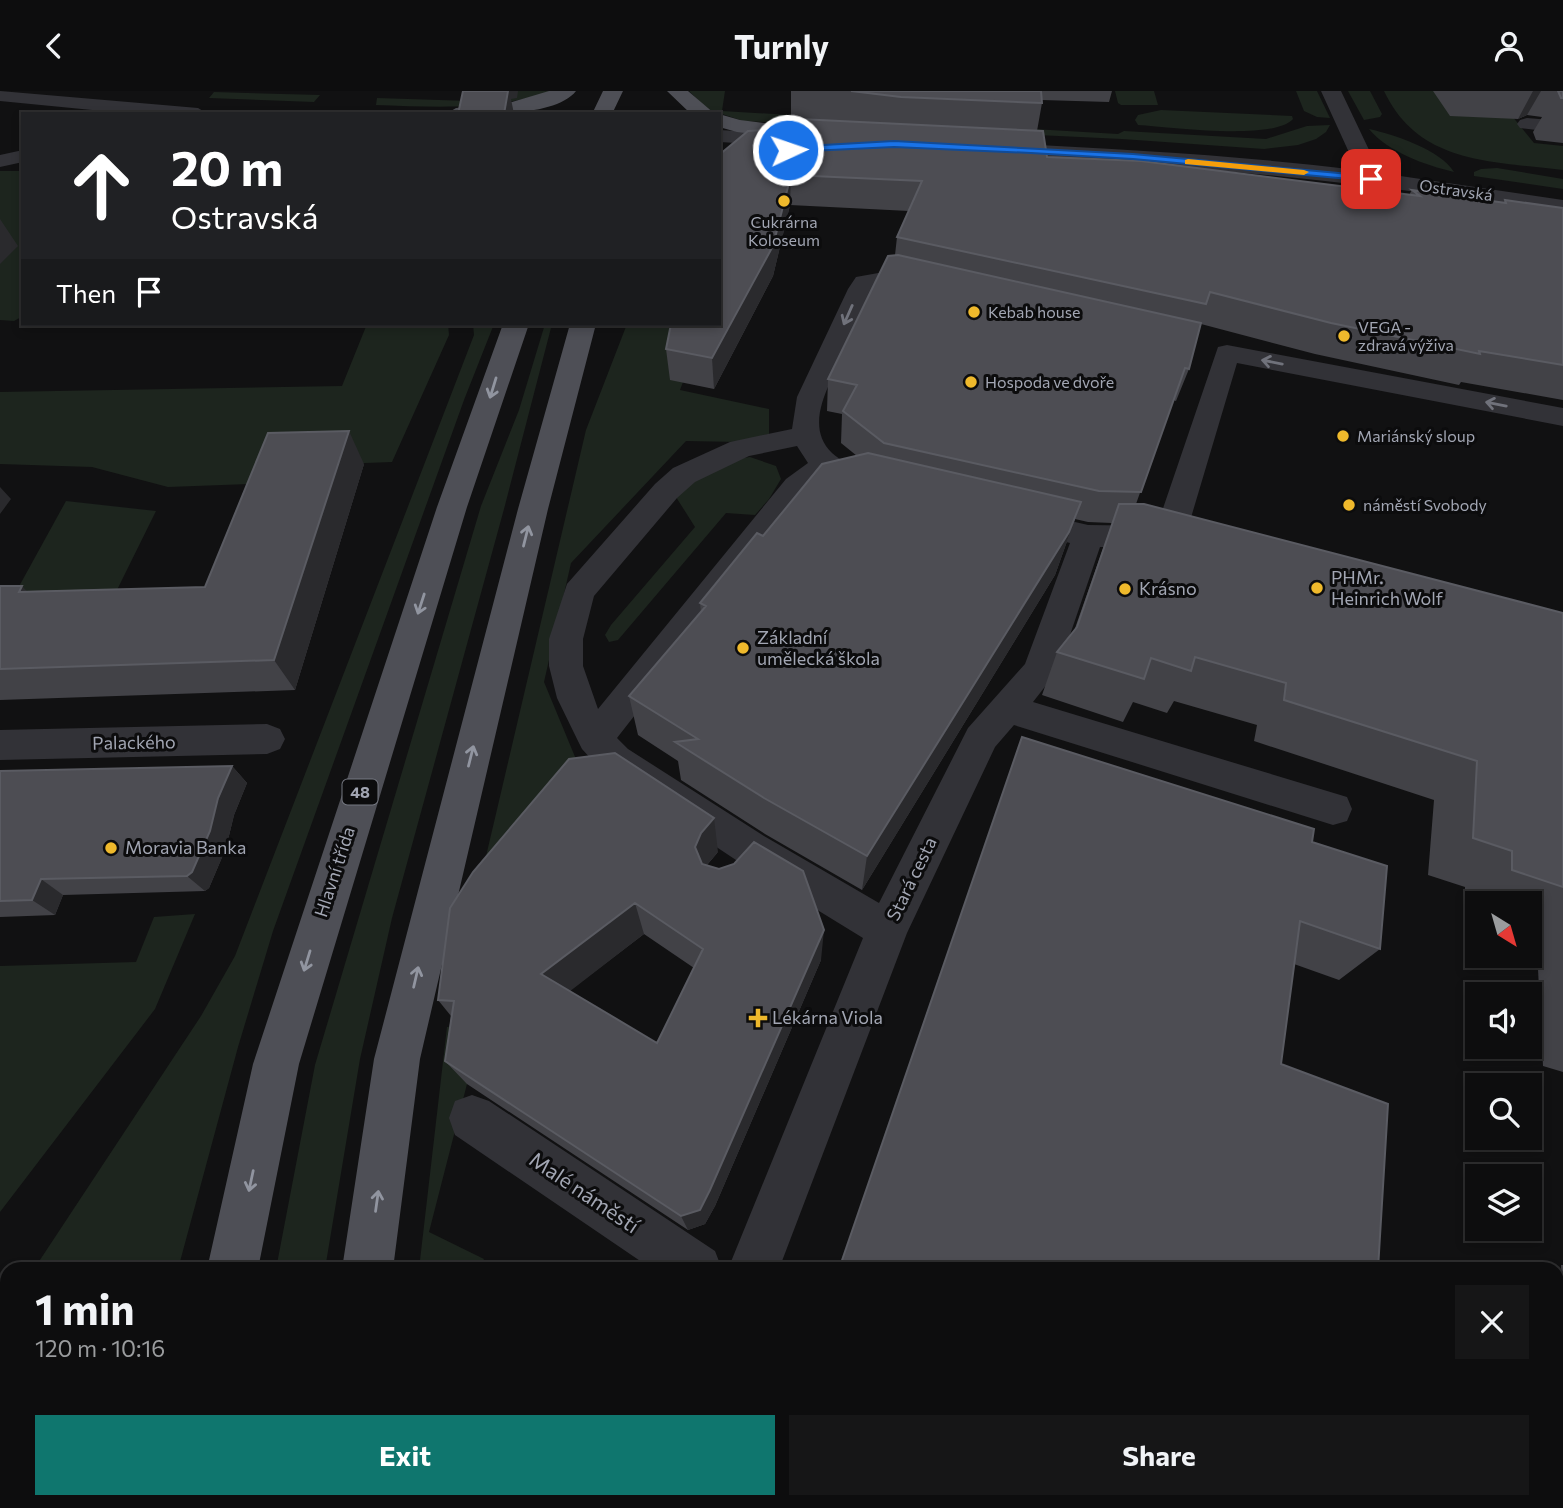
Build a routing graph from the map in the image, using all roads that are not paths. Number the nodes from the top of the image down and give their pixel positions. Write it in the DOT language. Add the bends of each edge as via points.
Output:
graph roads {
  1 [pos="145,91"];
  2 [pos="566,91"];
  3 [pos="613,91"];
  4 [pos="1331,91"];
  5 [pos="667,93"];
  6 [pos="0,95"];
  7 [pos="121,108"];
  8 [pos="88,110"];
  9 [pos="172,112"];
  10 [pos="476,112"];
  11 [pos="603,112"];
  12 [pos="702,112"];
  13 [pos="721,121"];
  14 [pos="1527,124"];
  15 [pos="1563,127"];
  16 [pos="721,136"];
  17 [pos="841,142"];
  18 [pos="976,148"];
  19 [pos="21,156"];
  20 [pos="721,157"];
  21 [pos="0,161"];
  22 [pos="1371,179"];
  23 [pos="1563,207"];
  24 [pos="946,289"];
  25 [pos="515,326"];
  26 [pos="582,326"];
  27 [pos="607,326"];
  28 [pos="560,411"];
  29 [pos="1563,417"];
  30 [pos="805,435"];
  31 [pos="825,465"];
  32 [pos="894,491"];
  33 [pos="998,515"];
  34 [pos="1088,536"];
  35 [pos="1169,537"];
  36 [pos="1223,550"];
  37 [pos="1009,709"];
  38 [pos="267,739"];
  39 [pos="0,745"];
  40 [pos="605,750"];
  41 [pos="1333,809"];
  42 [pos="887,930"];
  43 [pos="472,1118"];
  44 [pos="758,1254"];
  45 [pos="234,1262"];
  46 [pos="369,1262"];
  47 [pos="687,1262"];
  1 -- 7 [label="street"];
  2 -- 10 [label="main road" via="516,108"];
  3 -- 11 [label="main road"];
  4 -- 22 [label="street"];
  5 -- 12 [label="main road"];
  6 -- 8 [label="street"];
  7 -- 8 [label="street"];
  7 -- 9 [label="street"];
  13 -- 17 [label="main road"];
  14 -- 15 [label="street"];
  16 -- 17 [label="street"];
  17 -- 20 [label="main road"];
  18 -- 22 [label="street, Ostravská"];
  19 -- 21 [label="street"];
  22 -- 23 [label="street, Ostravská"];
  24 -- 30 [label="street, one-way" via="895,277 865,282 807,406"];
  25 -- 45 [label="main road, Hlavní třída / 48, one-way" via="452,507 276,1064"];
  26 -- 28 [label="main road"];
  27 -- 28 [label="main road"];
  46 -- 28 [label="main road, one-way" via="397,1059"];
  29 -- 35 [label="street, one-way" via="1214,350"];
  30 -- 31 [label="street"];
  30 -- 40 [label="street" via="740,449 684,475 579,592 566,639 566,666 575,698"];
  31 -- 32 [label="street" via="855,482"];
  31 -- 40 [label="street" via="797,486"];
  33 -- 34 [label="street"];
  34 -- 35 [label="street"];
  34 -- 37 [label="street, Stará cesta" via="1040,670"];
  35 -- 36 [label="street"];
  37 -- 41 [label="street"];
  37 -- 42 [label="street, Stará cesta" via="981,738"];
  38 -- 39 [label="street, Palackého"];
  40 -- 42 [label="street" via="739,860"];
  42 -- 44 [label="street, Stará cesta"];
  43 -- 47 [label="street, Malé náměstí"];
}
